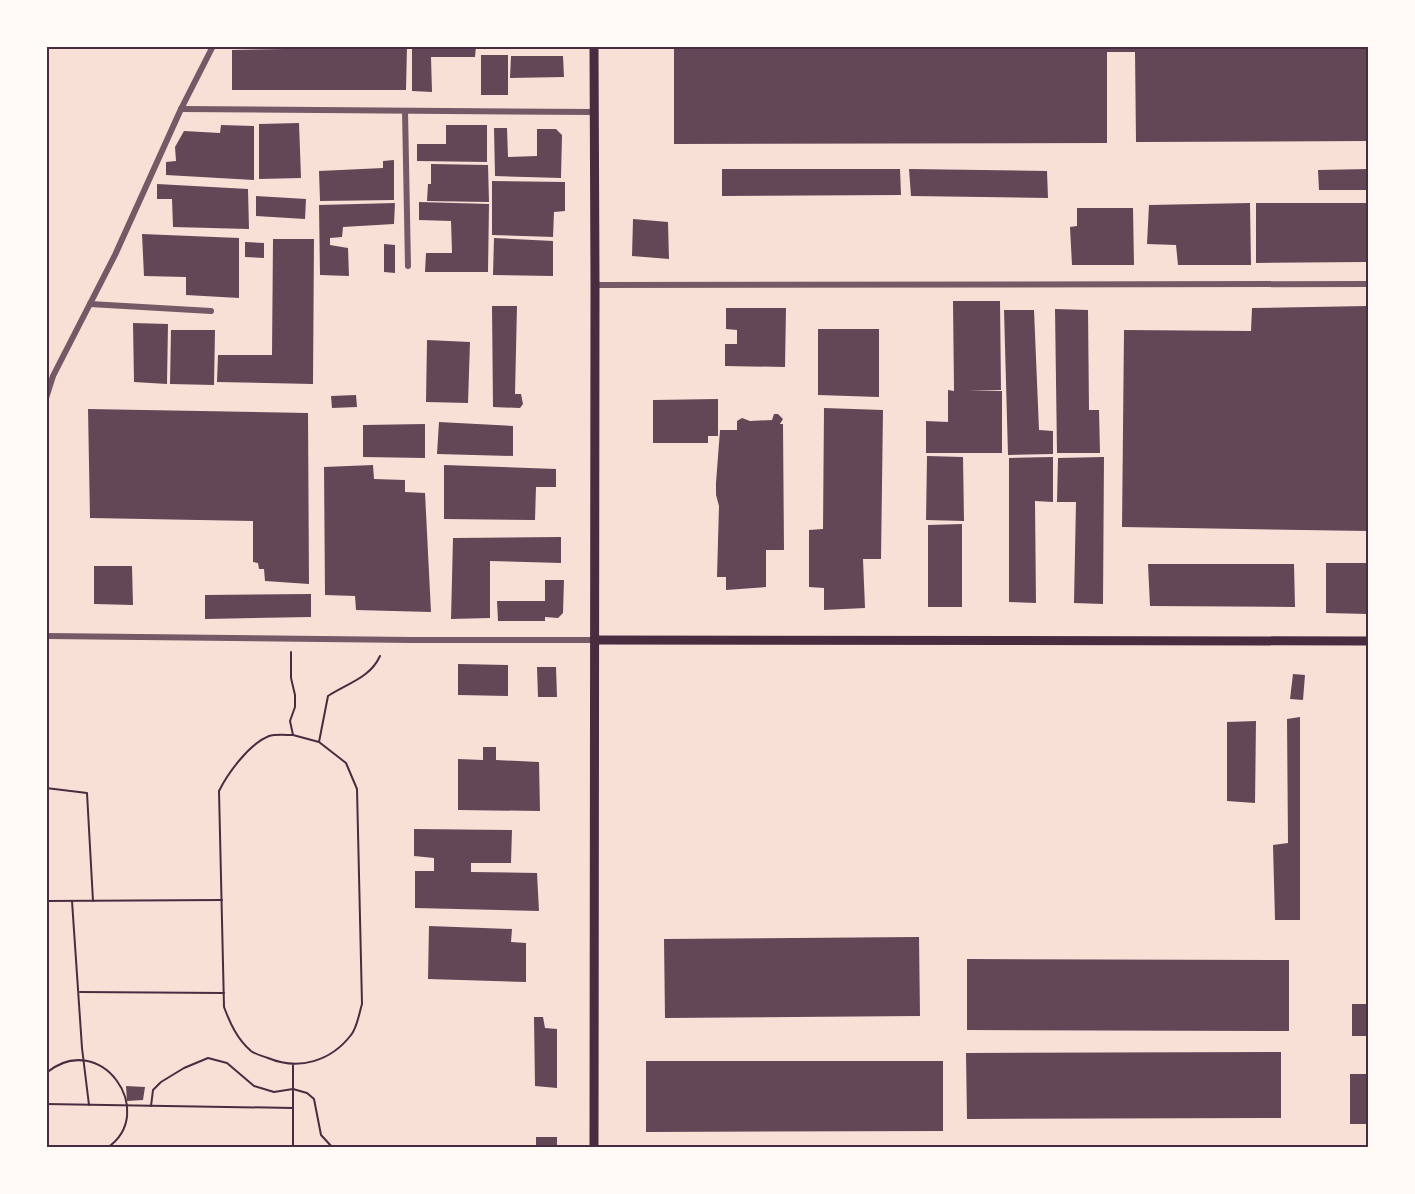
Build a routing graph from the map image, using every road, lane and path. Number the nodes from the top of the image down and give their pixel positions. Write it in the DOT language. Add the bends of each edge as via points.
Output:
graph roads {
  1 [pos="213,46"];
  2 [pos="594,46"];
  3 [pos="181,109"];
  4 [pos="405,111"];
  5 [pos="594,112"];
  6 [pos="408,266"];
  7 [pos="595,285"];
  8 [pos="1368,285"];
  9 [pos="90,304"];
  10 [pos="212,311"];
  11 [pos="46,398"];
  12 [pos="46,636"];
  13 [pos="595,640"];
  14 [pos="1368,641"];
  15 [pos="291,652"];
  16 [pos="380,656"];
  17 [pos="293,735"];
  18 [pos="319,742"];
  19 [pos="46,788"];
  20 [pos="222,900"];
  21 [pos="46,901"];
  22 [pos="72,901"];
  23 [pos="93,901"];
  24 [pos="78,992"];
  25 [pos="224,993"];
  26 [pos="83,1060"];
  27 [pos="294,1065"];
  28 [pos="46,1073"];
  29 [pos="293,1089"];
  30 [pos="46,1104"];
  31 [pos="89,1106"];
  32 [pos="127,1106"];
  33 [pos="151,1107"];
  34 [pos="293,1108"];
  35 [pos="46,1143"];
  36 [pos="51,1148"];
  37 [pos="107,1148"];
  38 [pos="293,1148"];
  39 [pos="333,1148"];
  40 [pos="594,1148"];
  1 -- 3 [label="street"];
  2 -- 5 [label="main road"];
  3 -- 4 [label="street"];
  3 -- 9 [label="street"];
  4 -- 5 [label="street"];
  4 -- 6 [label="street"];
  5 -- 7 [label="main road"];
  7 -- 8 [label="street"];
  7 -- 13 [label="main road"];
  9 -- 10 [label="street"];
  9 -- 11 [label="street"];
  12 -- 13 [label="street"];
  13 -- 14 [label="main road"];
  13 -- 40 [label="main road"];
  15 -- 17 [label="path"];
  16 -- 18 [label="path" via="366,675 328,696"];
  17 -- 18 [label="path"];
  17 -- 20 [label="path" via="270,736 245,753 219,791"];
  18 -- 27 [label="path" via="346,763 357,789 362,1004 353,1033 334,1052 314,1062"];
  19 -- 23 [label="path" via="87,793"];
  20 -- 23 [label="path"];
  20 -- 25 [label="path"];
  21 -- 22 [label="path"];
  22 -- 23 [label="path"];
  22 -- 24 [label="path"];
  24 -- 25 [label="path"];
  24 -- 26 [label="path"];
  25 -- 27 [label="path" via="224,1007 233,1029 252,1052"];
  26 -- 28 [label="path" via="68,1061"];
  26 -- 31 [label="path"];
  26 -- 32 [label="path" via="111,1072 121,1083"];
  27 -- 29 [label="path"];
  29 -- 33 [label="path" via="274,1092 254,1086 227,1063 208,1058 161,1082 153,1089"];
  29 -- 34 [label="path"];
  29 -- 39 [label="path" via="314,1099 321,1135"];
  30 -- 31 [label="path"];
  31 -- 32 [label="path"];
  32 -- 33 [label="path"];
  32 -- 37 [label="path" via="123,1130"];
  33 -- 34 [label="path"];
  34 -- 38 [label="path"];
  35 -- 36 [label="path"];
}
